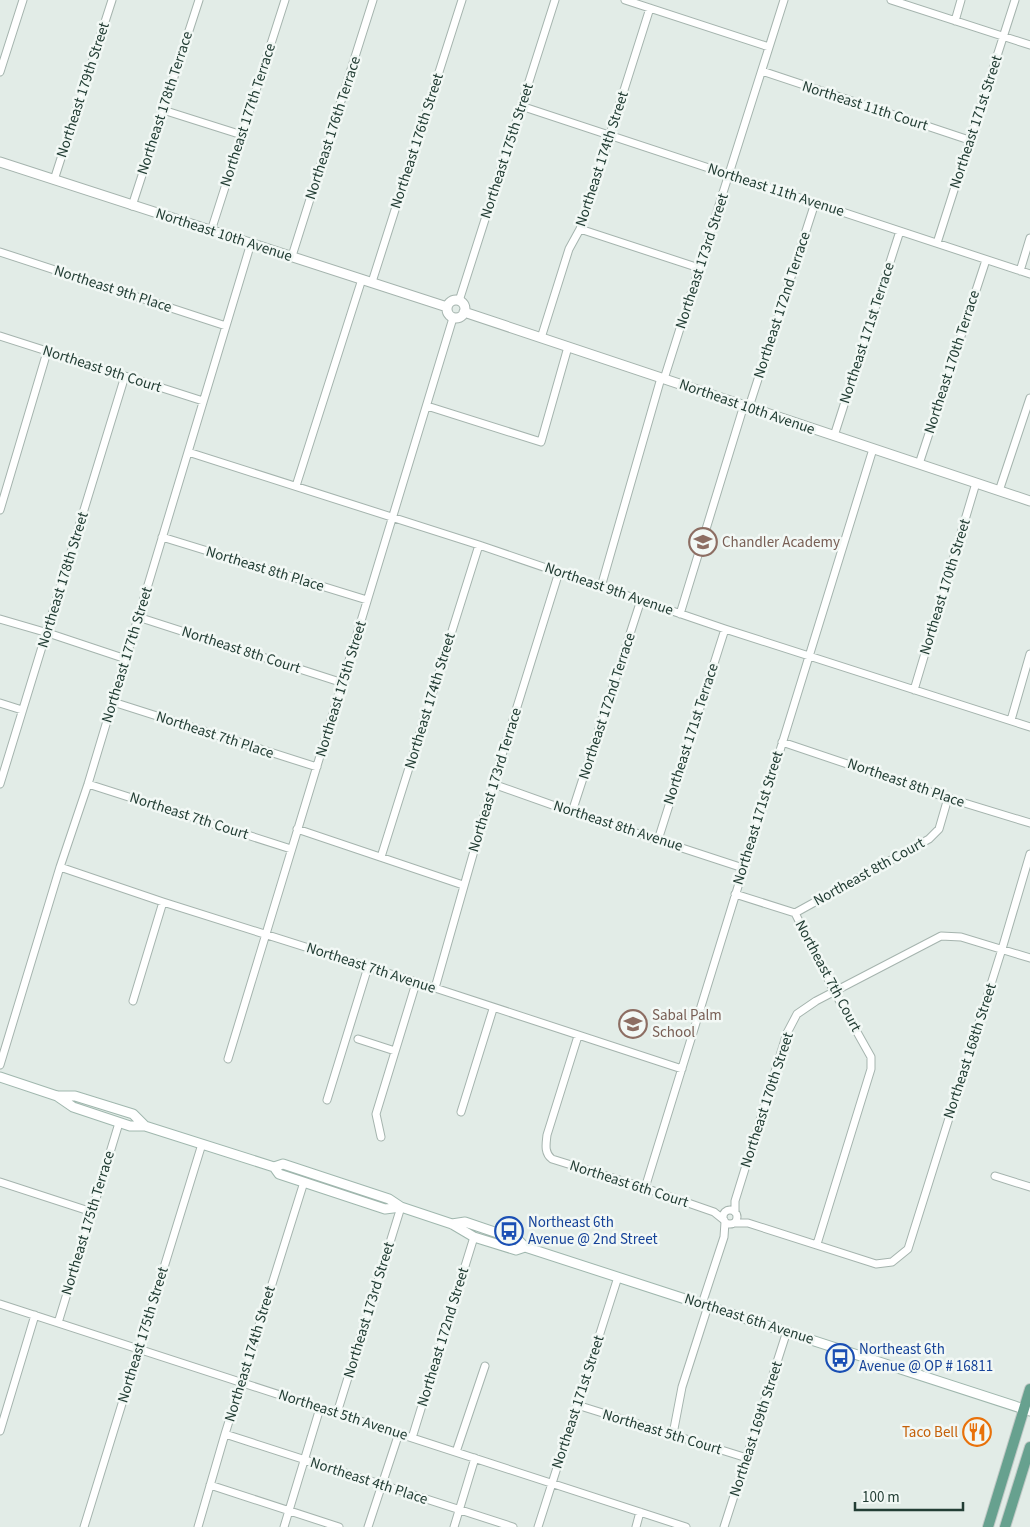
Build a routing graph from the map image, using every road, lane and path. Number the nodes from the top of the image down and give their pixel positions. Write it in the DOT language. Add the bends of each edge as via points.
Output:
graph roads {
  1 [pos="23,0"];
  2 [pos="112,0"];
  3 [pos="199,0"];
  4 [pos="285,0"];
  5 [pos="373,0"];
  6 [pos="462,0"];
  7 [pos="555,0"];
  8 [pos="625,0"];
  9 [pos="784,0"];
  10 [pos="891,0"];
  11 [pos="961,0"];
  12 [pos="1015,0"];
  13 [pos="650,8"];
  14 [pos="955,20"];
  15 [pos="1004,36"];
  16 [pos="1030,45"];
  17 [pos="769,47"];
  18 [pos="762,71"];
  19 [pos="0,72"];
  20 [pos="521,106"];
  21 [pos="163,110"];
  22 [pos="242,135"];
  23 [pos="611,136"];
  24 [pos="969,140"];
  25 [pos="0,162"];
  26 [pos="729,174"];
  27 [pos="54,180"];
  28 [pos="815,203"];
  29 [pos="132,206"];
  30 [pos="580,228"];
  31 [pos="211,231"];
  32 [pos="900,231"];
  33 [pos="1030,238"];
  34 [pos="251,243"];
  35 [pos="937,244"];
  36 [pos="0,252"];
  37 [pos="292,256"];
  38 [pos="986,260"];
  39 [pos="699,268"];
  40 [pos="1020,271"];
  41 [pos="1030,274"];
  42 [pos="362,279"];
  43 [pos="372,282"];
  44 [pos="458,301"];
  45 [pos="447,306"];
  46 [pos="464,312"];
  47 [pos="453,318"];
  48 [pos="226,326"];
  49 [pos="0,336"];
  50 [pos="542,338"];
  51 [pos="568,347"];
  52 [pos="47,352"];
  53 [pos="125,376"];
  54 [pos="663,378"];
  55 [pos="1030,398"];
  56 [pos="203,401"];
  57 [pos="427,406"];
  58 [pos="747,406"];
  59 [pos="834,436"];
  60 [pos="873,449"];
  61 [pos="188,452"];
  62 [pos="919,464"];
  63 [pos="976,484"];
  64 [pos="296,486"];
  65 [pos="999,491"];
  66 [pos="1030,501"];
  67 [pos="0,510"];
  68 [pos="392,518"];
  69 [pos="162,537"];
  70 [pos="479,545"];
  71 [pos="559,572"];
  72 [pos="601,587"];
  73 [pos="367,600"];
  74 [pos="641,600"];
  75 [pos="680,614"];
  76 [pos="138,617"];
  77 [pos="0,619"];
  78 [pos="725,629"];
  79 [pos="48,633"];
  80 [pos="1030,654"];
  81 [pos="809,655"];
  82 [pos="126,659"];
  83 [pos="343,683"];
  84 [pos="914,690"];
  85 [pos="113,702"];
  86 [pos="0,703"];
  87 [pos="22,710"];
  88 [pos="1011,720"];
  89 [pos="1030,727"];
  90 [pos="782,742"];
  91 [pos="317,768"];
  92 [pos="0,784"];
  93 [pos="88,784"];
  94 [pos="492,784"];
  95 [pos="948,798"];
  96 [pos="572,812"];
  97 [pos="1030,823"];
  98 [pos="297,829"];
  99 [pos="658,840"];
  100 [pos="291,849"];
  101 [pos="1030,854"];
  102 [pos="381,857"];
  103 [pos="60,867"];
  104 [pos="744,868"];
  105 [pos="463,885"];
  106 [pos="736,894"];
  107 [pos="163,902"];
  108 [pos="795,913"];
  109 [pos="266,934"];
  110 [pos="1002,949"];
  111 [pos="1030,958"];
  112 [pos="368,967"];
  113 [pos="416,983"];
  114 [pos="435,988"];
  115 [pos="834,991"];
  116 [pos="133,1001"];
  117 [pos="493,1009"];
  118 [pos="578,1036"];
  119 [pos="358,1039"];
  120 [pos="395,1051"];
  121 [pos="228,1059"];
  122 [pos="0,1065"];
  123 [pos="682,1069"];
  124 [pos="0,1077"];
  125 [pos="57,1096"];
  126 [pos="327,1100"];
  127 [pos="461,1112"];
  128 [pos="119,1123"];
  129 [pos="145,1126"];
  130 [pos="381,1137"];
  131 [pos="202,1144"];
  132 [pos="274,1167"];
  133 [pos="995,1176"];
  134 [pos="0,1182"];
  135 [pos="304,1182"];
  136 [pos="1030,1187"];
  137 [pos="645,1188"];
  138 [pos="401,1207"];
  139 [pos="92,1212"];
  140 [pos="714,1212"];
  141 [pos="732,1212"];
  142 [pos="729,1222"];
  143 [pos="748,1223"];
  144 [pos="452,1224"];
  145 [pos="474,1237"];
  146 [pos="817,1244"];
  147 [pos="525,1247"];
  148 [pos="618,1277"];
  149 [pos="0,1304"];
  150 [pos="705,1305"];
  151 [pos="35,1315"];
  152 [pos="58,1323"];
  153 [pos="787,1331"];
  154 [pos="139,1348"];
  155 [pos="485,1366"];
  156 [pos="241,1383"];
  157 [pos="1030,1389"];
  158 [pos="577,1405"];
  159 [pos="320,1408"];
  160 [pos="1027,1410"];
  161 [pos="337,1413"];
  162 [pos="0,1431"];
  163 [pos="399,1433"];
  164 [pos="225,1434"];
  165 [pos="672,1434"];
  166 [pos="412,1438"];
  167 [pos="1030,1447"];
  168 [pos="456,1452"];
  169 [pos="475,1458"];
  170 [pos="746,1458"];
  171 [pos="304,1459"];
  172 [pos="552,1483"];
  173 [pos="210,1485"];
  174 [pos="382,1485"];
  175 [pos="460,1510"];
  176 [pos="288,1511"];
  177 [pos="640,1512"];
  178 [pos="84,1527"];
  179 [pos="198,1527"];
  180 [pos="284,1527"];
  181 [pos="339,1527"];
  182 [pos="368,1527"];
  183 [pos="454,1527"];
  184 [pos="513,1527"];
  185 [pos="538,1527"];
  186 [pos="636,1527"];
  187 [pos="686,1527"];
  188 [pos="724,1527"];
  189 [pos="988,1527"];
  190 [pos="1005,1527"];
  1 -- 19 [label="street"];
  2 -- 27 [label="street, Northeast 179th Street"];
  3 -- 21 [label="street, Northeast 178th Terrace"];
  4 -- 22 [label="street, Northeast 177th Terrace"];
  5 -- 37 [label="street, Northeast 176th Terrace"];
  6 -- 43 [label="street, Northeast 176th Street"];
  7 -- 20 [label="street, Northeast 175th Street"];
  8 -- 13 [label="street"];
  9 -- 17 [label="street, Northeast 173rd Street"];
  10 -- 14 [label="street"];
  11 -- 14 [label="street"];
  12 -- 15 [label="street, Northeast 171st Street"];
  13 -- 17 [label="street"];
  13 -- 23 [label="street, Northeast 174th Street"];
  14 -- 15 [label="street"];
  15 -- 16 [label="street"];
  15 -- 24 [label="street, Northeast 171st Street"];
  17 -- 18 [label="street, Northeast 173rd Street"];
  18 -- 24 [label="street, Northeast 11th Court"];
  18 -- 26 [label="street, Northeast 173rd Street"];
  20 -- 23 [label="street, Northeast 11th Avenue"];
  20 -- 44 [label="street, Northeast 175th Street"];
  21 -- 22 [label="street"];
  21 -- 29 [label="street, Northeast 178th Terrace"];
  22 -- 31 [label="street, Northeast 177th Terrace"];
  23 -- 26 [label="street, Northeast 11th Avenue"];
  23 -- 30 [label="street, Northeast 174th Street"];
  24 -- 35 [label="street, Northeast 171st Street"];
  25 -- 27 [label="main road, Northeast 10th Avenue"];
  26 -- 28 [label="street, Northeast 11th Avenue"];
  26 -- 39 [label="street, Northeast 173rd Street"];
  27 -- 29 [label="main road, Northeast 10th Avenue"];
  28 -- 32 [label="street, Northeast 11th Avenue"];
  28 -- 58 [label="street, Northeast 172nd Terrace"];
  29 -- 31 [label="main road, Northeast 10th Avenue"];
  30 -- 39 [label="street"];
  30 -- 50 [label="street, Northeast 174th Street" via="569,249"];
  31 -- 34 [label="main road, Northeast 10th Avenue"];
  32 -- 35 [label="street, Northeast 11th Avenue"];
  32 -- 59 [label="street, Northeast 171st Terrace"];
  33 -- 40 [label="street"];
  34 -- 37 [label="main road, Northeast 10th Avenue"];
  34 -- 48 [label="street, Northeast 177th Street"];
  35 -- 38 [label="street, Northeast 11th Avenue"];
  36 -- 48 [label="street, Northeast 9th Place"];
  37 -- 42 [label="main road, Northeast 10th Avenue"];
  38 -- 40 [label="street, Northeast 11th Avenue"];
  38 -- 62 [label="street, Northeast 170th Terrace"];
  39 -- 54 [label="street, Northeast 173rd Street"];
  40 -- 41 [label="street, Northeast 11th Avenue"];
  42 -- 43 [label="main road, Northeast 10th Avenue"];
  42 -- 64 [label="street"];
  43 -- 45 [label="main road, Northeast 10th Avenue"];
  44 -- 45 [label="main road"];
  44 -- 46 [label="main road" via="464,306"];
  45 -- 47 [label="main road" via="448,314"];
  46 -- 47 [label="main road"];
  46 -- 50 [label="main road, Northeast 10th Avenue"];
  47 -- 57 [label="street, Northeast 175th Street"];
  48 -- 56 [label="street, Northeast 177th Street"];
  49 -- 52 [label="street, Northeast 9th Court"];
  50 -- 51 [label="main road, Northeast 10th Avenue"];
  51 -- 54 [label="main road, Northeast 10th Avenue"];
  51 -- 57 [label="street" via="540,442"];
  52 -- 53 [label="street, Northeast 9th Court"];
  52 -- 67 [label="street"];
  53 -- 56 [label="street, Northeast 9th Court"];
  53 -- 79 [label="street, Northeast 178th Street"];
  54 -- 58 [label="main road, Northeast 10th Avenue"];
  54 -- 72 [label="street, Northeast 173rd Street"];
  55 -- 65 [label="street"];
  56 -- 61 [label="street, Northeast 177th Street"];
  57 -- 68 [label="street, Northeast 175th Street"];
  58 -- 59 [label="main road, Northeast 10th Avenue"];
  58 -- 75 [label="street"];
  59 -- 60 [label="main road, Northeast 10th Avenue"];
  60 -- 62 [label="main road, Northeast 10th Avenue"];
  60 -- 81 [label="street, Northeast 171st Street"];
  61 -- 64 [label="street, Northeast 9th Avenue"];
  61 -- 69 [label="street, Northeast 177th Street"];
  62 -- 63 [label="main road, Northeast 10th Avenue"];
  63 -- 65 [label="main road, Northeast 10th Avenue"];
  63 -- 84 [label="street, Northeast 170th Street"];
  64 -- 68 [label="street, Northeast 9th Avenue"];
  65 -- 66 [label="main road, Northeast 10th Avenue"];
  68 -- 70 [label="street, Northeast 9th Avenue"];
  68 -- 73 [label="street, Northeast 175th Street"];
  69 -- 73 [label="street, Northeast 8th Place"];
  69 -- 76 [label="street, Northeast 177th Street"];
  70 -- 71 [label="street, Northeast 9th Avenue"];
  70 -- 102 [label="street, Northeast 174th Street"];
  71 -- 72 [label="street, Northeast 9th Avenue"];
  71 -- 94 [label="street, Northeast 173rd Terrace"];
  72 -- 74 [label="street, Northeast 9th Avenue"];
  73 -- 83 [label="street, Northeast 175th Street"];
  74 -- 75 [label="street, Northeast 9th Avenue"];
  74 -- 96 [label="street, Northeast 172nd Terrace"];
  75 -- 78 [label="street, Northeast 9th Avenue"];
  76 -- 82 [label="street, Northeast 177th Street"];
  76 -- 83 [label="street, Northeast 8th Court"];
  77 -- 79 [label="street"];
  78 -- 81 [label="street, Northeast 9th Avenue"];
  78 -- 99 [label="street, Northeast 171st Terrace"];
  79 -- 82 [label="street"];
  79 -- 87 [label="street, Northeast 178th Street"];
  80 -- 88 [label="street"];
  81 -- 84 [label="street, Northeast 9th Avenue"];
  81 -- 90 [label="street, Northeast 171st Street"];
  82 -- 85 [label="street, Northeast 177th Street"];
  83 -- 91 [label="street, Northeast 175th Street"];
  84 -- 88 [label="street, Northeast 9th Avenue"];
  85 -- 91 [label="street, Northeast 7th Place"];
  85 -- 93 [label="street, Northeast 177th Street"];
  86 -- 87 [label="street"];
  87 -- 92 [label="street, Northeast 178th Street"];
  88 -- 89 [label="street, Northeast 9th Avenue"];
  90 -- 95 [label="street, Northeast 8th Place"];
  90 -- 104 [label="street, Northeast 171st Street"];
  91 -- 98 [label="street, Northeast 175th Street"];
  93 -- 100 [label="street, Northeast 7th Court"];
  93 -- 103 [label="street, Northeast 177th Street"];
  94 -- 96 [label="street, Northeast 8th Avenue"];
  94 -- 105 [label="street, Northeast 173rd Terrace"];
  95 -- 97 [label="street, Northeast 8th Place"];
  95 -- 108 [label="street, Northeast 8th Court" via="939,829 929,838"];
  96 -- 99 [label="street, Northeast 8th Avenue"];
  98 -- 100 [label="street, Northeast 175th Street"];
  98 -- 102 [label="street"];
  99 -- 104 [label="street, Northeast 8th Avenue"];
  100 -- 109 [label="street, Northeast 175th Street"];
  101 -- 110 [label="street, Northeast 168th Street"];
  102 -- 105 [label="street"];
  103 -- 107 [label="street, Northeast 7th Avenue"];
  103 -- 122 [label="street, Northeast 177th Street"];
  104 -- 106 [label="street, Northeast 171st Street"];
  105 -- 114 [label="street, Northeast 173rd Terrace"];
  106 -- 108 [label="street, Northeast 7th Court"];
  106 -- 123 [label="street, Northeast 171st Street"];
  107 -- 109 [label="street, Northeast 7th Avenue"];
  107 -- 116 [label="street"];
  108 -- 115 [label="street, Northeast 7th Court"];
  109 -- 112 [label="street, Northeast 7th Avenue"];
  109 -- 121 [label="street, Northeast 175th Street"];
  110 -- 111 [label="street"];
  110 -- 115 [label="street" via="961,936 941,936"];
  110 -- 146 [label="street, Northeast 168th Street" via="908,1249 892,1262 876,1264"];
  112 -- 113 [label="street, Northeast 7th Avenue"];
  112 -- 126 [label="street"];
  113 -- 114 [label="street, Northeast 7th Avenue"];
  113 -- 120 [label="street"];
  114 -- 117 [label="street, Northeast 7th Avenue"];
  115 -- 141 [label="street, Northeast 170th Street" via="797,1014 788,1033"];
  115 -- 146 [label="street, Northeast 7th Court" via="871,1057 871,1069"];
  117 -- 118 [label="street, Northeast 7th Avenue"];
  117 -- 127 [label="street"];
  118 -- 123 [label="street, Northeast 7th Avenue"];
  118 -- 137 [label="street, Northeast 6th Court" via="547,1135 547,1152 552,1159"];
  119 -- 120 [label="street"];
  120 -- 130 [label="street" via="376,1114"];
  123 -- 137 [label="street, Northeast 171st Street"];
  124 -- 125 [label="main road, Northeast 6th Avenue"];
  125 -- 128 [label="main road, Northeast 6th Avenue" via="73,1107"];
  125 -- 129 [label="main road, Northeast 6th Avenue" via="75,1096 133,1114"];
  128 -- 129 [label="main road, Northeast 6th Avenue"];
  128 -- 139 [label="street, Northeast 175th Terrace"];
  129 -- 131 [label="main road, Northeast 6th Avenue"];
  131 -- 132 [label="main road, Northeast 6th Avenue"];
  131 -- 154 [label="street, Northeast 175th Street"];
  132 -- 135 [label="main road, Northeast 6th Avenue" via="280,1174"];
  132 -- 138 [label="main road, Northeast 6th Avenue" via="283,1164 389,1199"];
  133 -- 136 [label="street"];
  134 -- 139 [label="street"];
  135 -- 138 [label="main road, Northeast 6th Avenue" via="385,1209"];
  135 -- 156 [label="street, Northeast 174th Street"];
  137 -- 140 [label="street, Northeast 6th Court"];
  138 -- 144 [label="main road, Northeast 6th Avenue"];
  138 -- 161 [label="street, Northeast 173rd Street"];
  139 -- 152 [label="street, Northeast 175th Terrace"];
  140 -- 141 [label="street, Northeast 6th Court"];
  140 -- 142 [label="street, Northeast 6th Court"];
  141 -- 142 [label="street" via="737,1220"];
  141 -- 142 [label="street" via="723,1215"];
  141 -- 143 [label="street"];
  142 -- 143 [label="street"];
  142 -- 150 [label="street"];
  143 -- 146 [label="street"];
  144 -- 145 [label="main road, Northeast 6th Avenue"];
  144 -- 147 [label="main road, Northeast 6th Avenue" via="465,1222 518,1240"];
  145 -- 147 [label="main road, Northeast 6th Avenue" via="516,1250"];
  145 -- 166 [label="street, Northeast 172nd Street"];
  147 -- 148 [label="main road, Northeast 6th Avenue"];
  148 -- 150 [label="main road, Northeast 6th Avenue"];
  148 -- 158 [label="street, Northeast 171st Street"];
  149 -- 151 [label="street, Northeast 5th Avenue"];
  150 -- 153 [label="main road, Northeast 6th Avenue"];
  150 -- 165 [label="street"];
  151 -- 152 [label="street, Northeast 5th Avenue"];
  151 -- 162 [label="street"];
  152 -- 154 [label="street, Northeast 5th Avenue"];
  153 -- 160 [label="main road, Northeast 6th Avenue"];
  153 -- 170 [label="street, Northeast 169th Street"];
  154 -- 156 [label="street, Northeast 5th Avenue"];
  154 -- 178 [label="street, Northeast 175th Street"];
  155 -- 168 [label="street"];
  156 -- 159 [label="street, Northeast 5th Avenue"];
  156 -- 164 [label="street, Northeast 174th Street"];
  157 -- 160 [label="main road"];
  158 -- 165 [label="street, Northeast 5th Court"];
  158 -- 172 [label="street, Northeast 171st Street"];
  159 -- 161 [label="street, Northeast 5th Avenue"];
  159 -- 171 [label="street"];
  160 -- 189 [label="main road"];
  161 -- 163 [label="street, Northeast 5th Avenue"];
  163 -- 166 [label="street, Northeast 5th Avenue"];
  163 -- 174 [label="street"];
  164 -- 171 [label="street, Northeast 4th Place"];
  164 -- 173 [label="street, Northeast 174th Street"];
  165 -- 170 [label="street, Northeast 5th Court"];
  166 -- 168 [label="street, Northeast 5th Avenue"];
  167 -- 190 [label="main road"];
  168 -- 169 [label="street, Northeast 5th Avenue"];
  169 -- 172 [label="street, Northeast 5th Avenue"];
  169 -- 175 [label="street"];
  170 -- 188 [label="street, Northeast 169th Street"];
  171 -- 174 [label="street, Northeast 4th Place"];
  171 -- 176 [label="street"];
  172 -- 177 [label="street, Northeast 5th Avenue"];
  172 -- 185 [label="street, Northeast 171st Street"];
  173 -- 176 [label="street"];
  173 -- 179 [label="street, Northeast 174th Street"];
  174 -- 175 [label="street, Northeast 4th Place"];
  174 -- 182 [label="street"];
  175 -- 183 [label="street"];
  175 -- 184 [label="street, Northeast 4th Place"];
  176 -- 180 [label="street"];
  176 -- 181 [label="street"];
  177 -- 186 [label="street"];
  177 -- 187 [label="street, Northeast 5th Avenue"];
}
